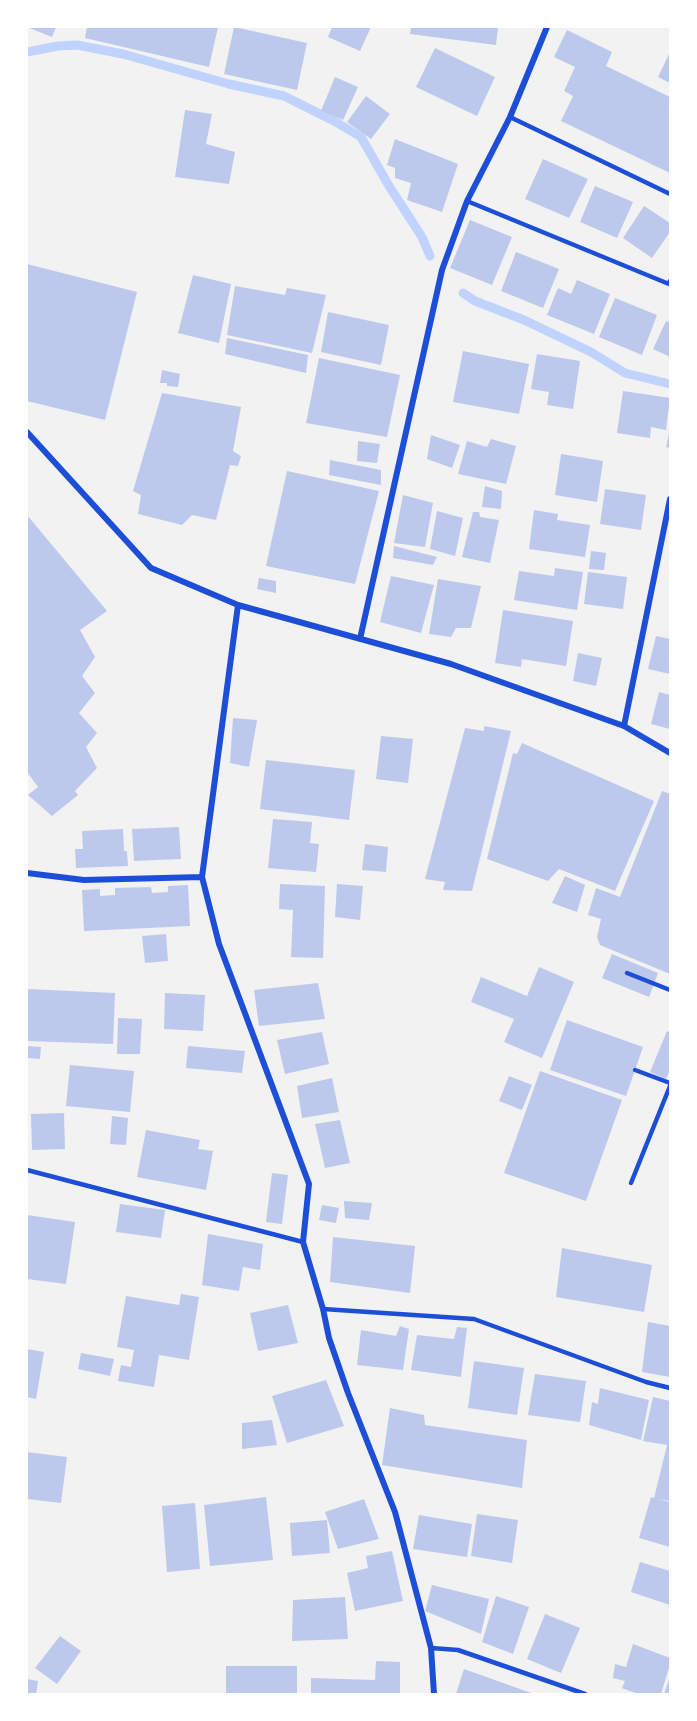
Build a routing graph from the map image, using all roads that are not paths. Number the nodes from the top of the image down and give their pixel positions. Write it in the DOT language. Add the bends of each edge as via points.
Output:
graph roads {
  1 [pos="547,27"];
  2 [pos="510,117"];
  3 [pos="670,194"];
  4 [pos="466,201"];
  5 [pos="670,281"];
  6 [pos="27,432"];
  7 [pos="670,499"];
  8 [pos="238,604"];
  9 [pos="360,639"];
  10 [pos="624,726"];
  11 [pos="670,753"];
  12 [pos="27,873"];
  13 [pos="202,877"];
  14 [pos="627,973"];
  15 [pos="670,990"];
  16 [pos="635,1070"];
  17 [pos="670,1084"];
  18 [pos="27,1170"];
  19 [pos="631,1183"];
  20 [pos="303,1242"];
  21 [pos="322,1309"];
  22 [pos="670,1388"];
  23 [pos="431,1648"];
  24 [pos="434,1694"];
  25 [pos="585,1694"];
  1 -- 2 [label="street"];
  2 -- 3 [label="lane"];
  2 -- 4 [label="street"];
  4 -- 5 [label="lane" via="669,284"];
  4 -- 9 [label="street" via="442,270"];
  6 -- 8 [label="street" via="151,568"];
  7 -- 10 [label="street"];
  8 -- 9 [label="street"];
  8 -- 13 [label="street"];
  9 -- 10 [label="street" via="451,664"];
  10 -- 11 [label="street"];
  12 -- 13 [label="street" via="84,880"];
  13 -- 20 [label="street" via="219,945 309,1184"];
  14 -- 15 [label="lane"];
  16 -- 17 [label="lane"];
  17 -- 19 [label="lane"];
  18 -- 20 [label="lane"];
  20 -- 21 [label="street"];
  21 -- 22 [label="lane" via="474,1319"];
  21 -- 23 [label="street" via="348,1393 395,1512"];
  23 -- 24 [label="street"];
  23 -- 25 [label="lane" via="458,1650"];
}
